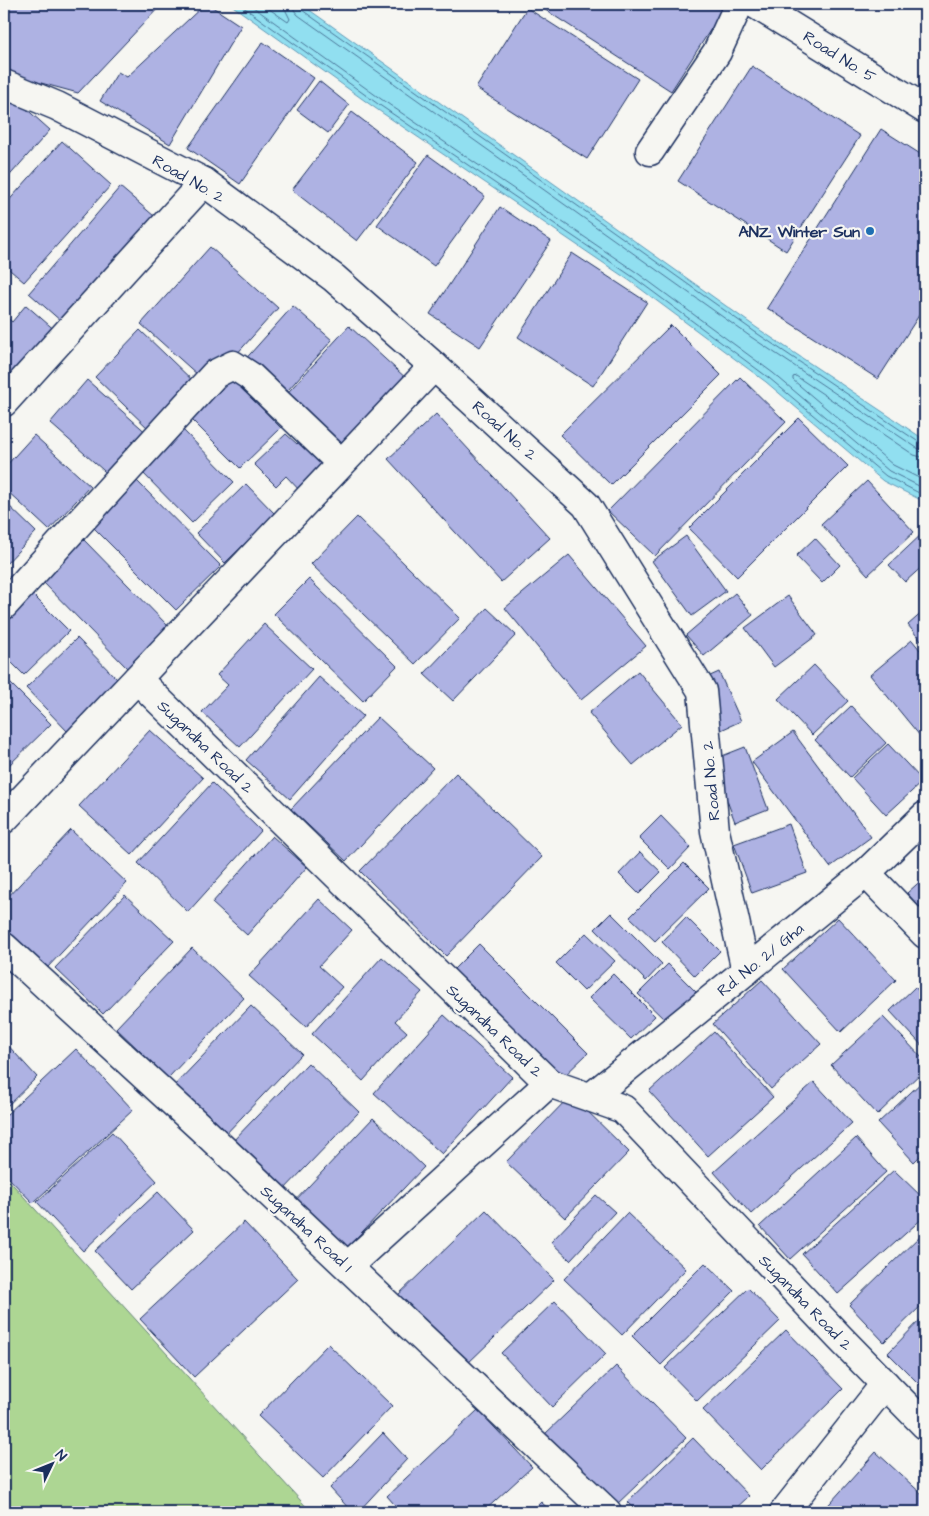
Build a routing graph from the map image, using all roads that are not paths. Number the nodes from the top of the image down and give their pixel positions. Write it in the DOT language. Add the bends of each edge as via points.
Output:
graph roads {
  1 [pos="739,4"];
  2 [pos="755,4"];
  3 [pos="4,84"];
  4 [pos="925,109"];
  5 [pos="650,151"];
  6 [pos="204,182"];
  7 [pos="434,366"];
  8 [pos="4,402"];
  9 [pos="341,463"];
  10 [pos="4,605"];
  11 [pos="137,679"];
  12 [pos="925,816"];
  13 [pos="4,819"];
  14 [pos="866,873"];
  15 [pos="925,934"];
  16 [pos="4,946"];
  17 [pos="746,971"];
  18 [pos="549,1082"];
  19 [pos="591,1097"];
  20 [pos="348,1266"];
  21 [pos="885,1384"];
  22 [pos="925,1425"];
  23 [pos="607,1512"];
  24 [pos="784,1512"];
  1 -- 5 [label="street" via="717,52"];
  2 -- 4 [label="street, Road No. 5"];
  3 -- 6 [label="street, Road No. 2" via="56,106"];
  6 -- 7 [label="street, Road No. 2" via="334,278"];
  6 -- 8 [label="street"];
  7 -- 9 [label="street"];
  7 -- 17 [label="street, Road No. 2" via="586,504 702,692 715,831"];
  9 -- 10 [label="street" via="250,376 233,365 215,374"];
  9 -- 11 [label="street"];
  11 -- 13 [label="street"];
  11 -- 18 [label="street, Sugandha Road 2"];
  12 -- 14 [label="street, Rd. No. 2/ Gha"];
  14 -- 15 [label="street"];
  14 -- 17 [label="street, Rd. No. 2/ Gha"];
  16 -- 20 [label="street, Sugandha Road 1"];
  17 -- 19 [label="street, Rd. No. 2/ Gha"];
  18 -- 19 [label="street, Sugandha Road 2"];
  18 -- 20 [label="street"];
  19 -- 21 [label="street, Sugandha Road 2" via="623,1109"];
  20 -- 23 [label="street, Sugandha Road 1"];
  21 -- 22 [label="street, Sugandha Road 2"];
  21 -- 24 [label="street"];
}
